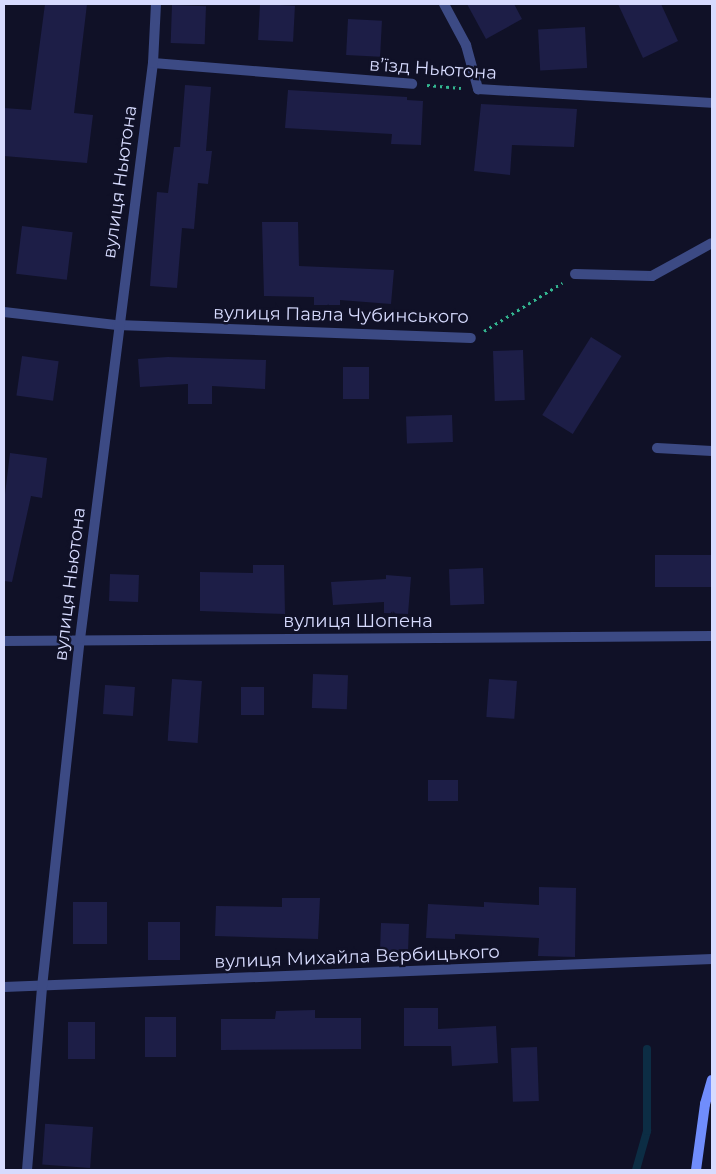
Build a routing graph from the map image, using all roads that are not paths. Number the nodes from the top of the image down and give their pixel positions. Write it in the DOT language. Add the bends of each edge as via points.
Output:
graph roads {
  1 [pos="156,4"];
  2 [pos="444,4"];
  3 [pos="153,63"];
  4 [pos="412,84"];
  5 [pos="712,103"];
  6 [pos="712,243"];
  7 [pos="575,274"];
  8 [pos="4,312"];
  9 [pos="117,325"];
  10 [pos="470,338"];
  11 [pos="657,448"];
  12 [pos="712,451"];
  13 [pos="712,636"];
  14 [pos="80,639"];
  15 [pos="4,642"];
  16 [pos="712,959"];
  17 [pos="4,987"];
  18 [pos="42,987"];
  19 [pos="712,1080"];
  20 [pos="27,1170"];
  21 [pos="696,1170"];
  1 -- 3 [label="street, вулиця Ньютона"];
  2 -- 5 [label="street, в’їзд Ньютона" via="466,45 478,89"];
  3 -- 4 [label="street, в’їзд Ньютона"];
  3 -- 9 [label="street, вулиця Ньютона"];
  6 -- 7 [label="street" via="652,276"];
  8 -- 9 [label="street, вулиця Павла Чубинського"];
  9 -- 10 [label="street, вулиця Павла Чубинського"];
  9 -- 14 [label="street, вулиця Ньютона"];
  11 -- 12 [label="street"];
  13 -- 14 [label="street, вулиця Шопена"];
  14 -- 15 [label="street, вулиця Шопена"];
  14 -- 18 [label="street, вулиця Ньютона"];
  16 -- 18 [label="street, вулиця Михайла Вербицького"];
  17 -- 18 [label="street, вулиця Михайла Вербицького"];
  18 -- 20 [label="street, вулиця Ньютона"];
  19 -- 21 [label="main road" via="705,1104"];
}
